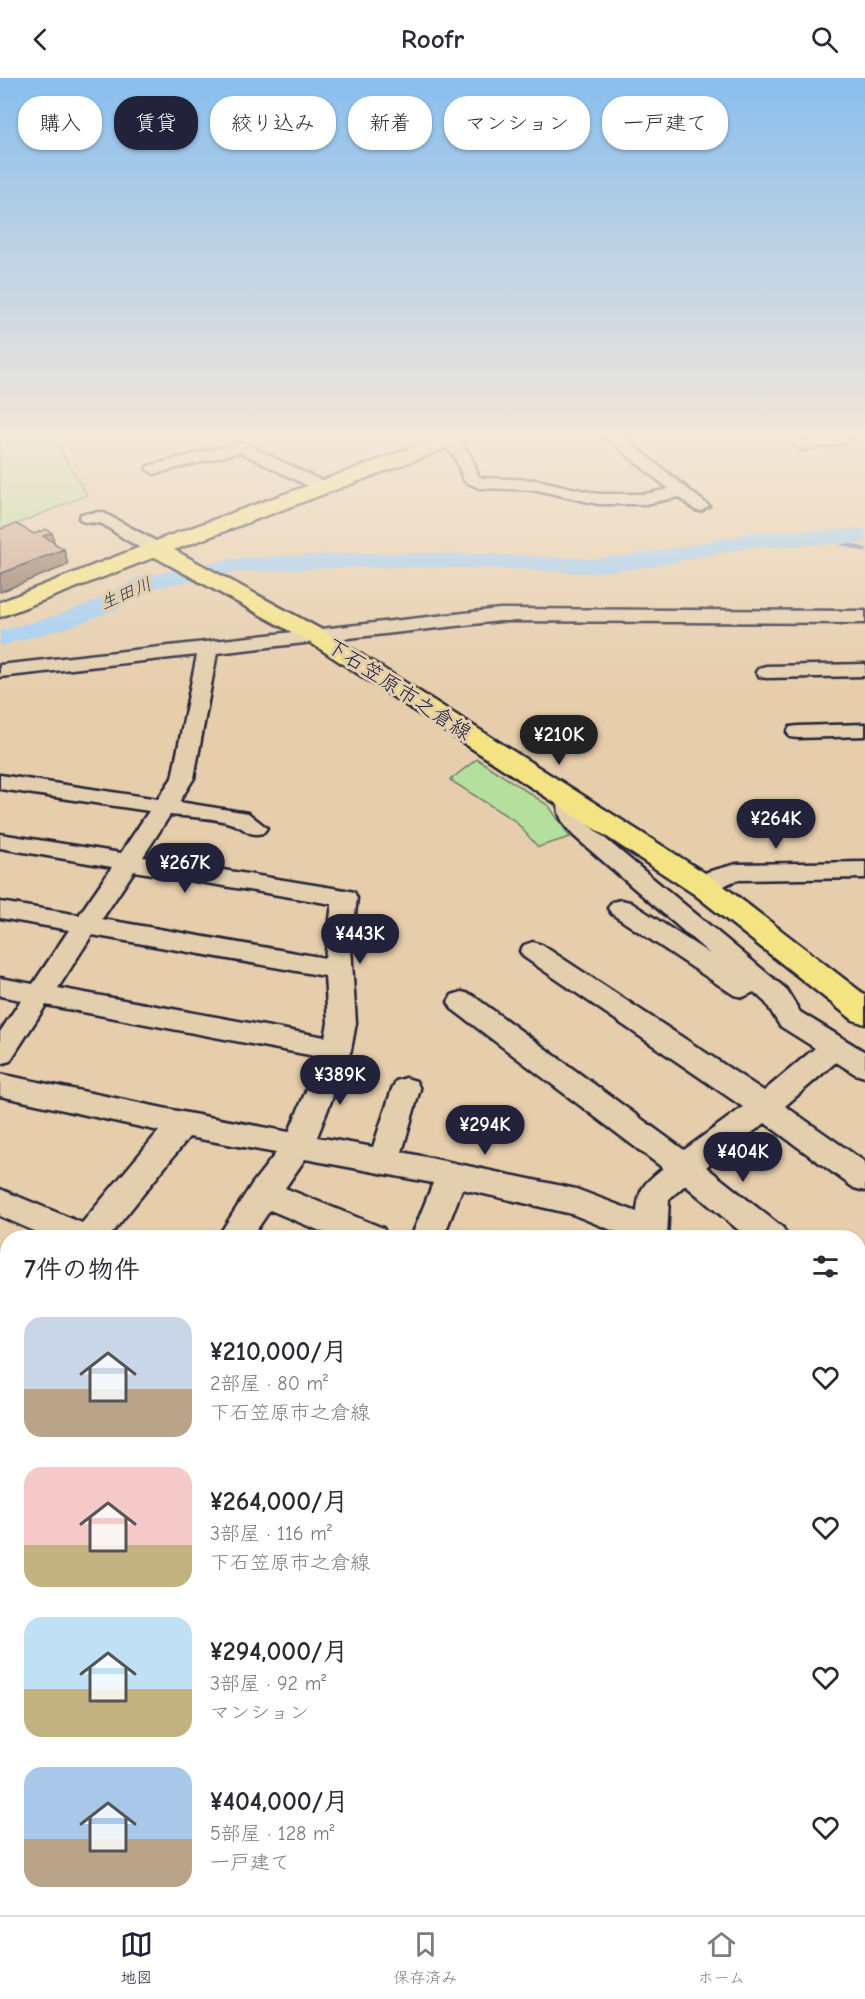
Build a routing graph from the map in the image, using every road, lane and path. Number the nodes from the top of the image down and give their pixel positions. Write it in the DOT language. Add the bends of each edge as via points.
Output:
graph roads {
  1 [pos="114,524"];
  2 [pos="227,524"];
  3 [pos="157,549"];
  4 [pos="0,610"];
  5 [pos="865,617"];
  6 [pos="316,636"];
  7 [pos="208,648"];
  8 [pos="865,670"];
  9 [pos="0,671"];
  10 [pos="766,672"];
  11 [pos="865,730"];
  12 [pos="798,732"];
  13 [pos="0,782"];
  14 [pos="570,800"];
  15 [pos="164,807"];
  16 [pos="255,828"];
  17 [pos="0,841"];
  18 [pos="128,863"];
  19 [pos="865,870"];
  20 [pos="705,887"];
  21 [pos="621,908"];
  22 [pos="0,910"];
  23 [pos="84,924"];
  24 [pos="533,951"];
  25 [pos="338,969"];
  26 [pos="0,987"];
  27 [pos="38,994"];
  28 [pos="462,1002"];
  29 [pos="865,1012"];
  30 [pos="790,1019"];
  31 [pos="836,1046"];
  32 [pos="337,1050"];
  33 [pos="0,1054"];
  34 [pos="865,1066"];
  35 [pos="0,1085"];
  36 [pos="406,1089"];
  37 [pos="765,1107"];
  38 [pos="182,1124"];
  39 [pos="299,1144"];
  40 [pos="384,1161"];
  41 [pos="684,1167"];
  42 [pos="452,1174"];
  43 [pos="865,1179"];
  44 [pos="262,1193"];
  45 [pos="0,1202"];
  46 [pos="68,1230"];
  47 [pos="94,1230"];
  48 [pos="237,1230"];
  49 [pos="352,1230"];
  50 [pos="430,1230"];
  51 [pos="640,1230"];
  52 [pos="651,1230"];
  53 [pos="762,1230"];
  1 -- 3 [label="street"];
  2 -- 3 [label="main road"];
  3 -- 4 [label="main road"];
  3 -- 6 [label="main road, 下石笠原市之倉線"];
  5 -- 6 [label="street" via="500,615"];
  6 -- 7 [label="street"];
  6 -- 14 [label="main road, 下石笠原市之倉線"];
  7 -- 9 [label="street"];
  7 -- 15 [label="street" via="187,767"];
  8 -- 10 [label="street"];
  11 -- 12 [label="street"];
  13 -- 15 [label="street"];
  14 -- 20 [label="main road, 下石笠原市之倉線"];
  14 -- 30 [label="street" via="571,818 582,831 776,996"];
  15 -- 16 [label="street" via="240,818"];
  15 -- 18 [label="street"];
  17 -- 18 [label="street"];
  18 -- 23 [label="street"];
  18 -- 25 [label="street" via="345,898"];
  19 -- 20 [label="street" via="737,872 716,878"];
  20 -- 29 [label="main road, 下石笠原市之倉線"];
  21 -- 30 [label="street"];
  22 -- 23 [label="street"];
  23 -- 25 [label="street"];
  23 -- 27 [label="street"];
  24 -- 37 [label="street"];
  25 -- 32 [label="street" via="342,1023"];
  26 -- 27 [label="street"];
  27 -- 32 [label="street"];
  27 -- 33 [label="street"];
  28 -- 41 [label="street"];
  30 -- 31 [label="street"];
  31 -- 34 [label="street"];
  31 -- 37 [label="street"];
  32 -- 39 [label="street"];
  35 -- 38 [label="street"];
  36 -- 40 [label="street"];
  37 -- 41 [label="street"];
  37 -- 43 [label="street"];
  38 -- 39 [label="street"];
  38 -- 47 [label="street"];
  39 -- 40 [label="street"];
  39 -- 44 [label="street"];
  40 -- 42 [label="street"];
  41 -- 52 [label="street" via="654,1194"];
  41 -- 53 [label="street"];
  42 -- 50 [label="street"];
  42 -- 51 [label="street" via="576,1202"];
  44 -- 48 [label="street"];
  44 -- 49 [label="street"];
  45 -- 46 [label="street"];
}
